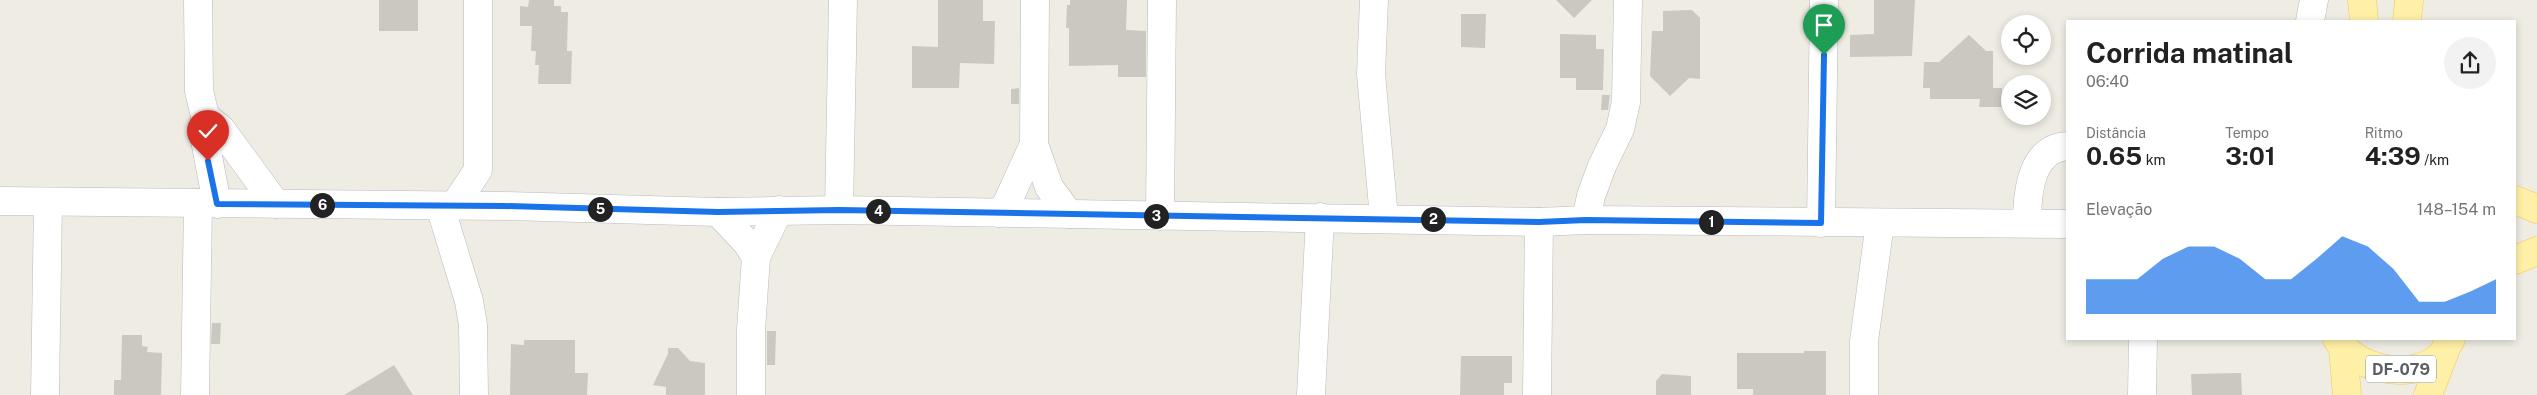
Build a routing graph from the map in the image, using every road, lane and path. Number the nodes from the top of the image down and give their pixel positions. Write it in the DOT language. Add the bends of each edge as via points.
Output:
graph roads {
  1 [pos="198,0"];
  2 [pos="478,0"];
  3 [pos="843,0"];
  4 [pos="1035,0"];
  5 [pos="1162,0"];
  6 [pos="1374,0"];
  7 [pos="1628,0"];
  8 [pos="1824,0"];
  9 [pos="2314,0"];
  10 [pos="2347,0"];
  11 [pos="2362,0"];
  12 [pos="2409,0"];
  13 [pos="2424,0"];
  14 [pos="2310,20"];
  15 [pos="2345,20"];
  16 [pos="2364,20"];
  17 [pos="2408,20"];
  18 [pos="2426,20"];
  19 [pos="205,116"];
  20 [pos="1034,144"];
  21 [pos="2066,147"];
  22 [pos="478,170"];
  23 [pos="2516,200"];
  24 [pos="0,201"];
  25 [pos="48,202"];
  26 [pos="208,204"];
  27 [pos="276,204"];
  28 [pos="447,206"];
  29 [pos="504,206"];
  30 [pos="2537,209"];
  31 [pos="779,210"];
  32 [pos="839,210"];
  33 [pos="718,212"];
  34 [pos="1000,213"];
  35 [pos="1069,214"];
  36 [pos="1160,216"];
  37 [pos="1320,217"];
  38 [pos="1384,218"];
  39 [pos="1586,220"];
  40 [pos="1539,222"];
  41 [pos="2026,222"];
  42 [pos="1821,223"];
  43 [pos="1880,223"];
  44 [pos="2066,224"];
  45 [pos="2537,251"];
  46 [pos="756,257"];
  47 [pos="2516,260"];
  48 [pos="2143,340"];
  49 [pos="2340,344"];
  50 [pos="2448,345"];
  51 [pos="45,395"];
  52 [pos="195,395"];
  53 [pos="474,395"];
  54 [pos="751,395"];
  55 [pos="1311,395"];
  56 [pos="1537,395"];
  57 [pos="1864,395"];
  58 [pos="2142,395"];
  59 [pos="2347,395"];
  60 [pos="2428,395"];
  1 -- 19 [label="street" via="199,91"];
  2 -- 22 [label="street"];
  3 -- 32 [label="street"];
  4 -- 20 [label="street"];
  5 -- 36 [label="street"];
  6 -- 38 [label="street" via="1371,74"];
  7 -- 39 [label="street" via="1626,102 1620,129 1602,166"];
  8 -- 42 [label="street"];
  9 -- 14 [label="street"];
  10 -- 15 [label="main road"];
  11 -- 16 [label="main road"];
  12 -- 17 [label="main road"];
  13 -- 18 [label="main road"];
  19 -- 26 [label="street"];
  19 -- 27 [label="street" via="221,129"];
  20 -- 34 [label="street"];
  20 -- 35 [label="street" via="1049,187"];
  21 -- 41 [label="street" via="2048,152 2034,171"];
  22 -- 28 [label="street"];
  22 -- 29 [label="street"];
  23 -- 30 [label="main road"];
  24 -- 25 [label="street"];
  25 -- 26 [label="street"];
  25 -- 51 [label="street"];
  26 -- 27 [label="street"];
  26 -- 52 [label="street"];
  27 -- 28 [label="street"];
  28 -- 29 [label="street"];
  28 -- 53 [label="street" via="470,302"];
  29 -- 33 [label="street"];
  31 -- 32 [label="street"];
  31 -- 33 [label="street"];
  31 -- 46 [label="street"];
  32 -- 34 [label="street"];
  33 -- 46 [label="street"];
  34 -- 35 [label="street"];
  35 -- 36 [label="street"];
  36 -- 37 [label="street"];
  37 -- 38 [label="street"];
  37 -- 55 [label="street"];
  38 -- 40 [label="street"];
  39 -- 40 [label="street"];
  39 -- 42 [label="street"];
  40 -- 56 [label="street"];
  41 -- 43 [label="street"];
  41 -- 44 [label="street"];
  42 -- 43 [label="street"];
  43 -- 57 [label="street" via="1864,342"];
  45 -- 47 [label="main road"];
  46 -- 54 [label="street"];
  48 -- 58 [label="street"];
  49 -- 50 [label="main road, DF-079" via="2361,362 2388,369 2413,368 2436,360"];
  49 -- 59 [label="main road, DF-079"];
  50 -- 60 [label="main road, DF-079"];
}
